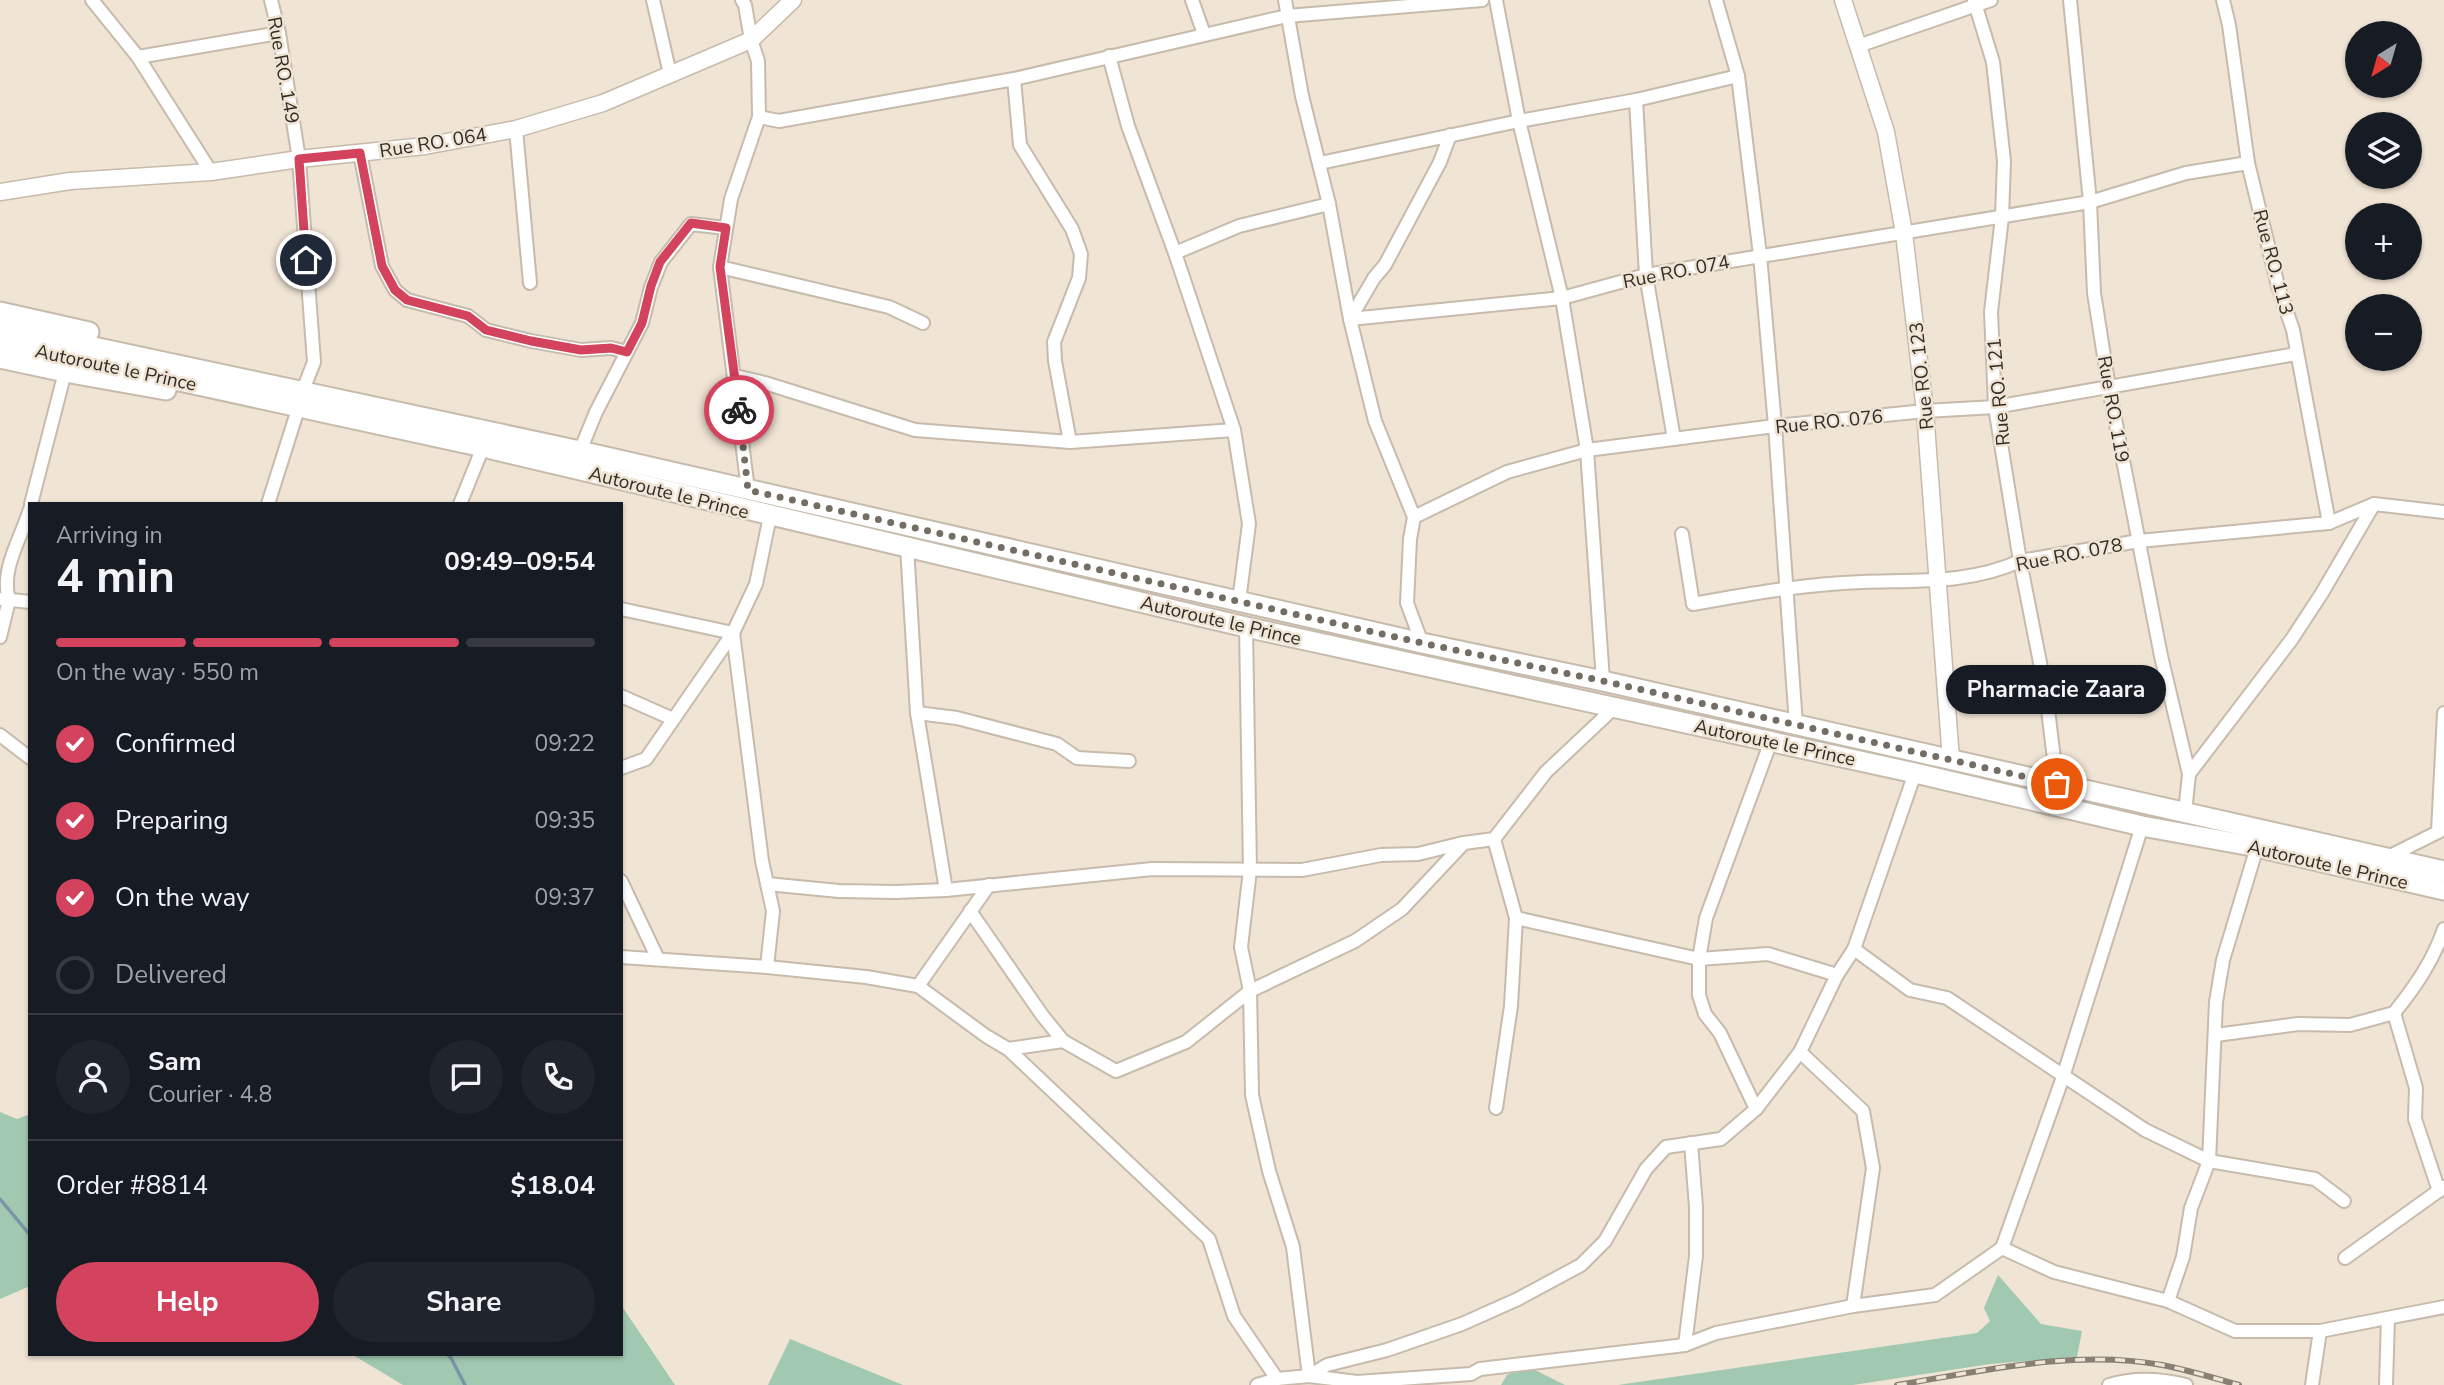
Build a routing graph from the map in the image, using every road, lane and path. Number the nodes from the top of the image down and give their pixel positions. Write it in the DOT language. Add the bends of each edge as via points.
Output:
graph roads {
  1 [pos="92,0"];
  2 [pos="271,0"];
  3 [pos="653,0"];
  4 [pos="742,0"];
  5 [pos="793,0"];
  6 [pos="1192,0"];
  7 [pos="1284,0"];
  8 [pos="1482,0"];
  9 [pos="1496,0"];
  10 [pos="1716,0"];
  11 [pos="1843,0"];
  12 [pos="1991,0"];
  13 [pos="2070,0"];
  14 [pos="2223,0"];
  15 [pos="1975,3"];
  16 [pos="1287,16"];
  17 [pos="279,33"];
  18 [pos="1204,34"];
  19 [pos="751,40"];
  20 [pos="1858,46"];
  21 [pos="1109,56"];
  22 [pos="138,57"];
  23 [pos="670,74"];
  24 [pos="1738,76"];
  25 [pos="1014,79"];
  26 [pos="1636,100"];
  27 [pos="759,117"];
  28 [pos="1519,121"];
  29 [pos="516,129"];
  30 [pos="1450,135"];
  31 [pos="360,153"];
  32 [pos="299,159"];
  33 [pos="1320,163"];
  34 [pos="2249,163"];
  35 [pos="211,172"];
  36 [pos="0,192"];
  37 [pos="2090,202"];
  38 [pos="1329,204"];
  39 [pos="2002,217"];
  40 [pos="726,228"];
  41 [pos="1904,233"];
  42 [pos="1175,253"];
  43 [pos="1760,255"];
  44 [pos="720,267"];
  45 [pos="1646,275"];
  46 [pos="530,283"];
  47 [pos="1562,298"];
  48 [pos="0,312"];
  49 [pos="1350,319"];
  50 [pos="923,323"];
  51 [pos="0,327"];
  52 [pos="0,342"];
  53 [pos="627,352"];
  54 [pos="2296,354"];
  55 [pos="0,358"];
  56 [pos="73,358"];
  57 [pos="735,376"];
  58 [pos="2109,388"];
  59 [pos="301,398"];
  60 [pos="1995,407"];
  61 [pos="1925,411"];
  62 [pos="1775,426"];
  63 [pos="1234,430"];
  64 [pos="1674,439"];
  65 [pos="1070,442"];
  66 [pos="483,447"];
  67 [pos="1587,450"];
  68 [pos="580,451"];
  69 [pos="748,490"];
  70 [pos="31,502"];
  71 [pos="269,502"];
  72 [pos="461,502"];
  73 [pos="2375,503"];
  74 [pos="2444,512"];
  75 [pos="28,514"];
  76 [pos="769,516"];
  77 [pos="1414,517"];
  78 [pos="2329,523"];
  79 [pos="1682,534"];
  80 [pos="2139,541"];
  81 [pos="907,547"];
  82 [pos="2020,561"];
  83 [pos="1938,581"];
  84 [pos="1787,588"];
  85 [pos="5,600"];
  86 [pos="1239,601"];
  87 [pos="28,602"];
  88 [pos="623,609"];
  89 [pos="1246,627"];
  90 [pos="733,633"];
  91 [pos="0,637"];
  92 [pos="1422,643"];
  93 [pos="1603,681"];
  94 [pos="623,697"];
  95 [pos="1615,707"];
  96 [pos="917,713"];
  97 [pos="2444,713"];
  98 [pos="673,719"];
  99 [pos="1796,725"];
  100 [pos="0,735"];
  101 [pos="1771,741"];
  102 [pos="28,756"];
  103 [pos="1951,760"];
  104 [pos="1129,761"];
  105 [pos="623,767"];
  106 [pos="1915,773"];
  107 [pos="2189,774"];
  108 [pos="2057,784"];
  109 [pos="2186,813"];
  110 [pos="2142,826"];
  111 [pos="2441,831"];
  112 [pos="1494,839"];
  113 [pos="1464,843"];
  114 [pos="2257,847"];
  115 [pos="2387,858"];
  116 [pos="1250,870"];
  117 [pos="2444,871"];
  118 [pos="767,884"];
  119 [pos="623,885"];
  120 [pos="989,885"];
  121 [pos="946,890"];
  122 [pos="2444,890"];
  123 [pos="970,911"];
  124 [pos="1516,918"];
  125 [pos="2444,929"];
  126 [pos="1854,949"];
  127 [pos="623,957"];
  128 [pos="658,960"];
  129 [pos="1699,960"];
  130 [pos="767,967"];
  131 [pos="1837,975"];
  132 [pos="918,986"];
  133 [pos="1250,991"];
  134 [pos="2393,1013"];
  135 [pos="2216,1035"];
  136 [pos="1063,1041"];
  137 [pos="1009,1049"];
  138 [pos="1800,1052"];
  139 [pos="2063,1077"];
  140 [pos="1496,1108"];
  141 [pos="1756,1109"];
  142 [pos="1691,1143"];
  143 [pos="2209,1160"];
  144 [pos="2442,1189"];
  145 [pos="2344,1201"];
  146 [pos="2002,1248"];
  147 [pos="2344,1258"];
  148 [pos="2168,1301"];
  149 [pos="1853,1306"];
  150 [pos="2444,1307"];
  151 [pos="2388,1318"];
  152 [pos="2320,1331"];
  153 [pos="1685,1345"];
  154 [pos="1309,1376"];
  155 [pos="1277,1379"];
  156 [pos="1257,1385"];
  157 [pos="2109,1385"];
  158 [pos="2186,1385"];
  159 [pos="2312,1385"];
  160 [pos="2386,1385"];
  1 -- 22 [label="street"];
  2 -- 17 [label="street, Rue RO. 149"];
  3 -- 23 [label="street"];
  4 -- 19 [label="street"];
  5 -- 19 [label="street, Rue RO. 064"];
  6 -- 18 [label="street"];
  7 -- 16 [label="street"];
  8 -- 16 [label="street"];
  9 -- 28 [label="street"];
  10 -- 24 [label="street"];
  11 -- 20 [label="street, Rue RO. 123"];
  12 -- 15 [label="street"];
  13 -- 37 [label="street, Rue RO. 119"];
  14 -- 34 [label="street, Rue RO. 113"];
  15 -- 20 [label="street"];
  15 -- 39 [label="street, Rue RO. 121" via="1993,62 2004,161"];
  16 -- 18 [label="street"];
  16 -- 33 [label="street"];
  17 -- 22 [label="street"];
  17 -- 32 [label="street, Rue RO. 149"];
  18 -- 21 [label="street"];
  19 -- 23 [label="street, Rue RO. 064"];
  19 -- 27 [label="street" via="758,61"];
  20 -- 41 [label="street, Rue RO. 123" via="1886,132"];
  21 -- 25 [label="street"];
  21 -- 42 [label="street" via="1128,126"];
  22 -- 35 [label="street"];
  23 -- 29 [label="street, Rue RO. 064" via="603,103"];
  24 -- 26 [label="street"];
  24 -- 43 [label="street"];
  25 -- 27 [label="street" via="779,121"];
  25 -- 65 [label="street" via="1020,145 1072,229 1081,254 1079,278 1054,342"];
  26 -- 28 [label="street"];
  26 -- 45 [label="street"];
  27 -- 40 [label="street"];
  28 -- 30 [label="street"];
  28 -- 47 [label="street"];
  29 -- 31 [label="street, Rue RO. 064"];
  29 -- 46 [label="street"];
  30 -- 33 [label="street"];
  30 -- 49 [label="street" via="1385,265"];
  31 -- 32 [label="street, Rue RO. 064"];
  31 -- 53 [label="street" via="382,266 395,290 407,300 468,316 486,330 531,341"];
  32 -- 35 [label="street, Rue RO. 064"];
  32 -- 59 [label="street, Rue RO. 149" via="314,362"];
  33 -- 38 [label="street"];
  34 -- 37 [label="street, Rue RO. 074" via="2186,173"];
  34 -- 54 [label="street, Rue RO. 113"];
  35 -- 36 [label="street, Rue RO. 064" via="70,181"];
  37 -- 39 [label="street, Rue RO. 074"];
  37 -- 58 [label="street, Rue RO. 119" via="2094,293"];
  38 -- 42 [label="street" via="1239,226"];
  38 -- 49 [label="street"];
  39 -- 41 [label="street, Rue RO. 074"];
  39 -- 60 [label="street, Rue RO. 121" via="1991,312"];
  40 -- 44 [label="street"];
  40 -- 53 [label="street" via="691,223 660,262 642,323"];
  41 -- 43 [label="street, Rue RO. 074"];
  41 -- 61 [label="street, Rue RO. 123"];
  42 -- 63 [label="street"];
  43 -- 45 [label="street, Rue RO. 074"];
  43 -- 62 [label="street"];
  44 -- 50 [label="street" via="889,307"];
  44 -- 57 [label="street"];
  45 -- 47 [label="street, Rue RO. 074"];
  45 -- 64 [label="street"];
  47 -- 49 [label="street, Rue RO. 074"];
  47 -- 67 [label="street"];
  48 -- 59 [label="main road" via="155,348"];
  49 -- 77 [label="street" via="1375,421"];
  51 -- 56 [label="main road, Autoroute le Prince"];
  52 -- 56 [label="main road, Autoroute le Prince"];
  53 -- 68 [label="street"];
  54 -- 58 [label="street, Rue RO. 076"];
  54 -- 78 [label="street, Rue RO. 113"];
  55 -- 56 [label="main road"];
  56 -- 59 [label="main road, Autoroute le Prince"];
  56 -- 59 [label="main road" via="218,398"];
  56 -- 70 [label="street"];
  57 -- 65 [label="street" via="915,430"];
  57 -- 69 [label="street"];
  58 -- 60 [label="street, Rue RO. 076"];
  58 -- 80 [label="street, Rue RO. 119"];
  59 -- 66 [label="main road, Autoroute le Prince"];
  59 -- 68 [label="main road, Autoroute le Prince"];
  59 -- 71 [label="street, Rue RO. 149"];
  60 -- 61 [label="street, Rue RO. 076"];
  60 -- 82 [label="street, Rue RO. 121"];
  61 -- 62 [label="street, Rue RO. 076"];
  61 -- 83 [label="street, Rue RO. 123"];
  62 -- 64 [label="street, Rue RO. 076"];
  62 -- 84 [label="street"];
  63 -- 65 [label="street"];
  63 -- 86 [label="street" via="1249,524"];
  64 -- 67 [label="street, Rue RO. 076"];
  66 -- 72 [label="street"];
  66 -- 76 [label="main road, Autoroute le Prince"];
  67 -- 77 [label="street, Rue RO. 076" via="1507,472"];
  67 -- 93 [label="street"];
  68 -- 69 [label="main road, Autoroute le Prince"];
  69 -- 86 [label="main road, Autoroute le Prince"];
  73 -- 74 [label="street"];
  73 -- 78 [label="street, Rue RO. 078"];
  73 -- 107 [label="street" via="2292,639"];
  75 -- 85 [label="street" via="5,560"];
  76 -- 81 [label="main road, Autoroute le Prince"];
  76 -- 90 [label="street" via="756,584"];
  77 -- 92 [label="street" via="1408,603"];
  78 -- 80 [label="street, Rue RO. 078"];
  79 -- 84 [label="street, Rue RO. 078" via="1693,604"];
  80 -- 82 [label="street, Rue RO. 078"];
  80 -- 107 [label="street, Rue RO. 119"];
  81 -- 89 [label="main road, Autoroute le Prince"];
  81 -- 96 [label="street"];
  82 -- 83 [label="street, Rue RO. 078"];
  82 -- 108 [label="street, Rue RO. 121" via="2046,693"];
  83 -- 84 [label="street, Rue RO. 078"];
  83 -- 103 [label="street, Rue RO. 123"];
  84 -- 99 [label="street"];
  85 -- 87 [label="street"];
  85 -- 91 [label="street"];
  86 -- 92 [label="main road, Autoroute le Prince"];
  88 -- 90 [label="street"];
  89 -- 95 [label="main road, Autoroute le Prince"];
  89 -- 116 [label="street"];
  90 -- 98 [label="street"];
  90 -- 118 [label="street"];
  92 -- 93 [label="main road, Autoroute le Prince"];
  93 -- 99 [label="main road, Autoroute le Prince"];
  94 -- 98 [label="street"];
  95 -- 101 [label="main road, Autoroute le Prince"];
  95 -- 112 [label="street" via="1546,772"];
  96 -- 104 [label="street" via="957,718 1057,744 1077,758"];
  96 -- 121 [label="street"];
  97 -- 111 [label="street"];
  98 -- 105 [label="street" via="646,759"];
  99 -- 103 [label="main road, Autoroute le Prince"];
  100 -- 102 [label="street"];
  101 -- 106 [label="main road, Autoroute le Prince"];
  101 -- 129 [label="street" via="1706,918"];
  103 -- 108 [label="main road, Autoroute le Prince"];
  106 -- 110 [label="main road, Autoroute le Prince"];
  106 -- 126 [label="street"];
  107 -- 109 [label="street, Rue RO. 119"];
  108 -- 109 [label="main road, Autoroute le Prince"];
  109 -- 115 [label="main road, Autoroute le Prince"];
  110 -- 114 [label="main road, Autoroute le Prince"];
  110 -- 139 [label="street"];
  111 -- 115 [label="street"];
  112 -- 113 [label="street"];
  112 -- 124 [label="street"];
  113 -- 116 [label="street" via="1302,870"];
  113 -- 133 [label="street" via="1402,909 1355,941"];
  114 -- 122 [label="main road, Autoroute le Prince"];
  114 -- 135 [label="street" via="2223,960"];
  115 -- 117 [label="main road, Autoroute le Prince"];
  116 -- 120 [label="street" via="1152,869"];
  116 -- 133 [label="street" via="1241,947"];
  118 -- 121 [label="street" via="839,891"];
  118 -- 130 [label="street" via="773,911"];
  119 -- 128 [label="street"];
  120 -- 121 [label="street"];
  120 -- 123 [label="street"];
  123 -- 132 [label="street"];
  123 -- 136 [label="street"];
  124 -- 129 [label="street"];
  124 -- 140 [label="street" via="1511,1006"];
  125 -- 134 [label="street" via="2416,986"];
  126 -- 131 [label="street"];
  126 -- 139 [label="street" via="1910,990 1947,998"];
  127 -- 128 [label="street"];
  128 -- 130 [label="street"];
  129 -- 131 [label="street" via="1768,954"];
  129 -- 141 [label="street" via="1699,995 1705,1014 1720,1033"];
  130 -- 132 [label="street"];
  131 -- 138 [label="street"];
  132 -- 137 [label="street"];
  133 -- 136 [label="street" via="1186,1042 1116,1071"];
  133 -- 154 [label="street" via="1252,1095 1293,1247"];
  134 -- 135 [label="street" via="2350,1025 2298,1024"];
  134 -- 144 [label="street" via="2416,1088 2415,1119"];
  135 -- 143 [label="street"];
  136 -- 137 [label="street"];
  137 -- 155 [label="street" via="1209,1240 1234,1316"];
  138 -- 141 [label="street"];
  138 -- 149 [label="street" via="1863,1111 1873,1168"];
  139 -- 143 [label="street" via="2146,1130"];
  139 -- 146 [label="street"];
  141 -- 142 [label="street" via="1721,1139"];
  142 -- 153 [label="street" via="1696,1256"];
  142 -- 154 [label="street" via="1666,1147 1646,1169 1605,1241 1581,1265 1462,1324 1327,1365"];
  143 -- 145 [label="street" via="2315,1178"];
  143 -- 148 [label="street" via="2191,1208 2183,1257"];
  144 -- 147 [label="street"];
  146 -- 148 [label="street" via="2054,1272"];
  146 -- 149 [label="street" via="1935,1295"];
  148 -- 152 [label="street" via="2235,1331"];
  149 -- 153 [label="street" via="1716,1333"];
  150 -- 151 [label="street"];
  151 -- 152 [label="street"];
  151 -- 160 [label="street"];
  152 -- 159 [label="street"];
  153 -- 154 [label="street" via="1480,1369 1471,1374 1357,1382"];
  154 -- 155 [label="street"];
  155 -- 156 [label="street"];
  157 -- 158 [label="street" via="2162,1379"];
}
